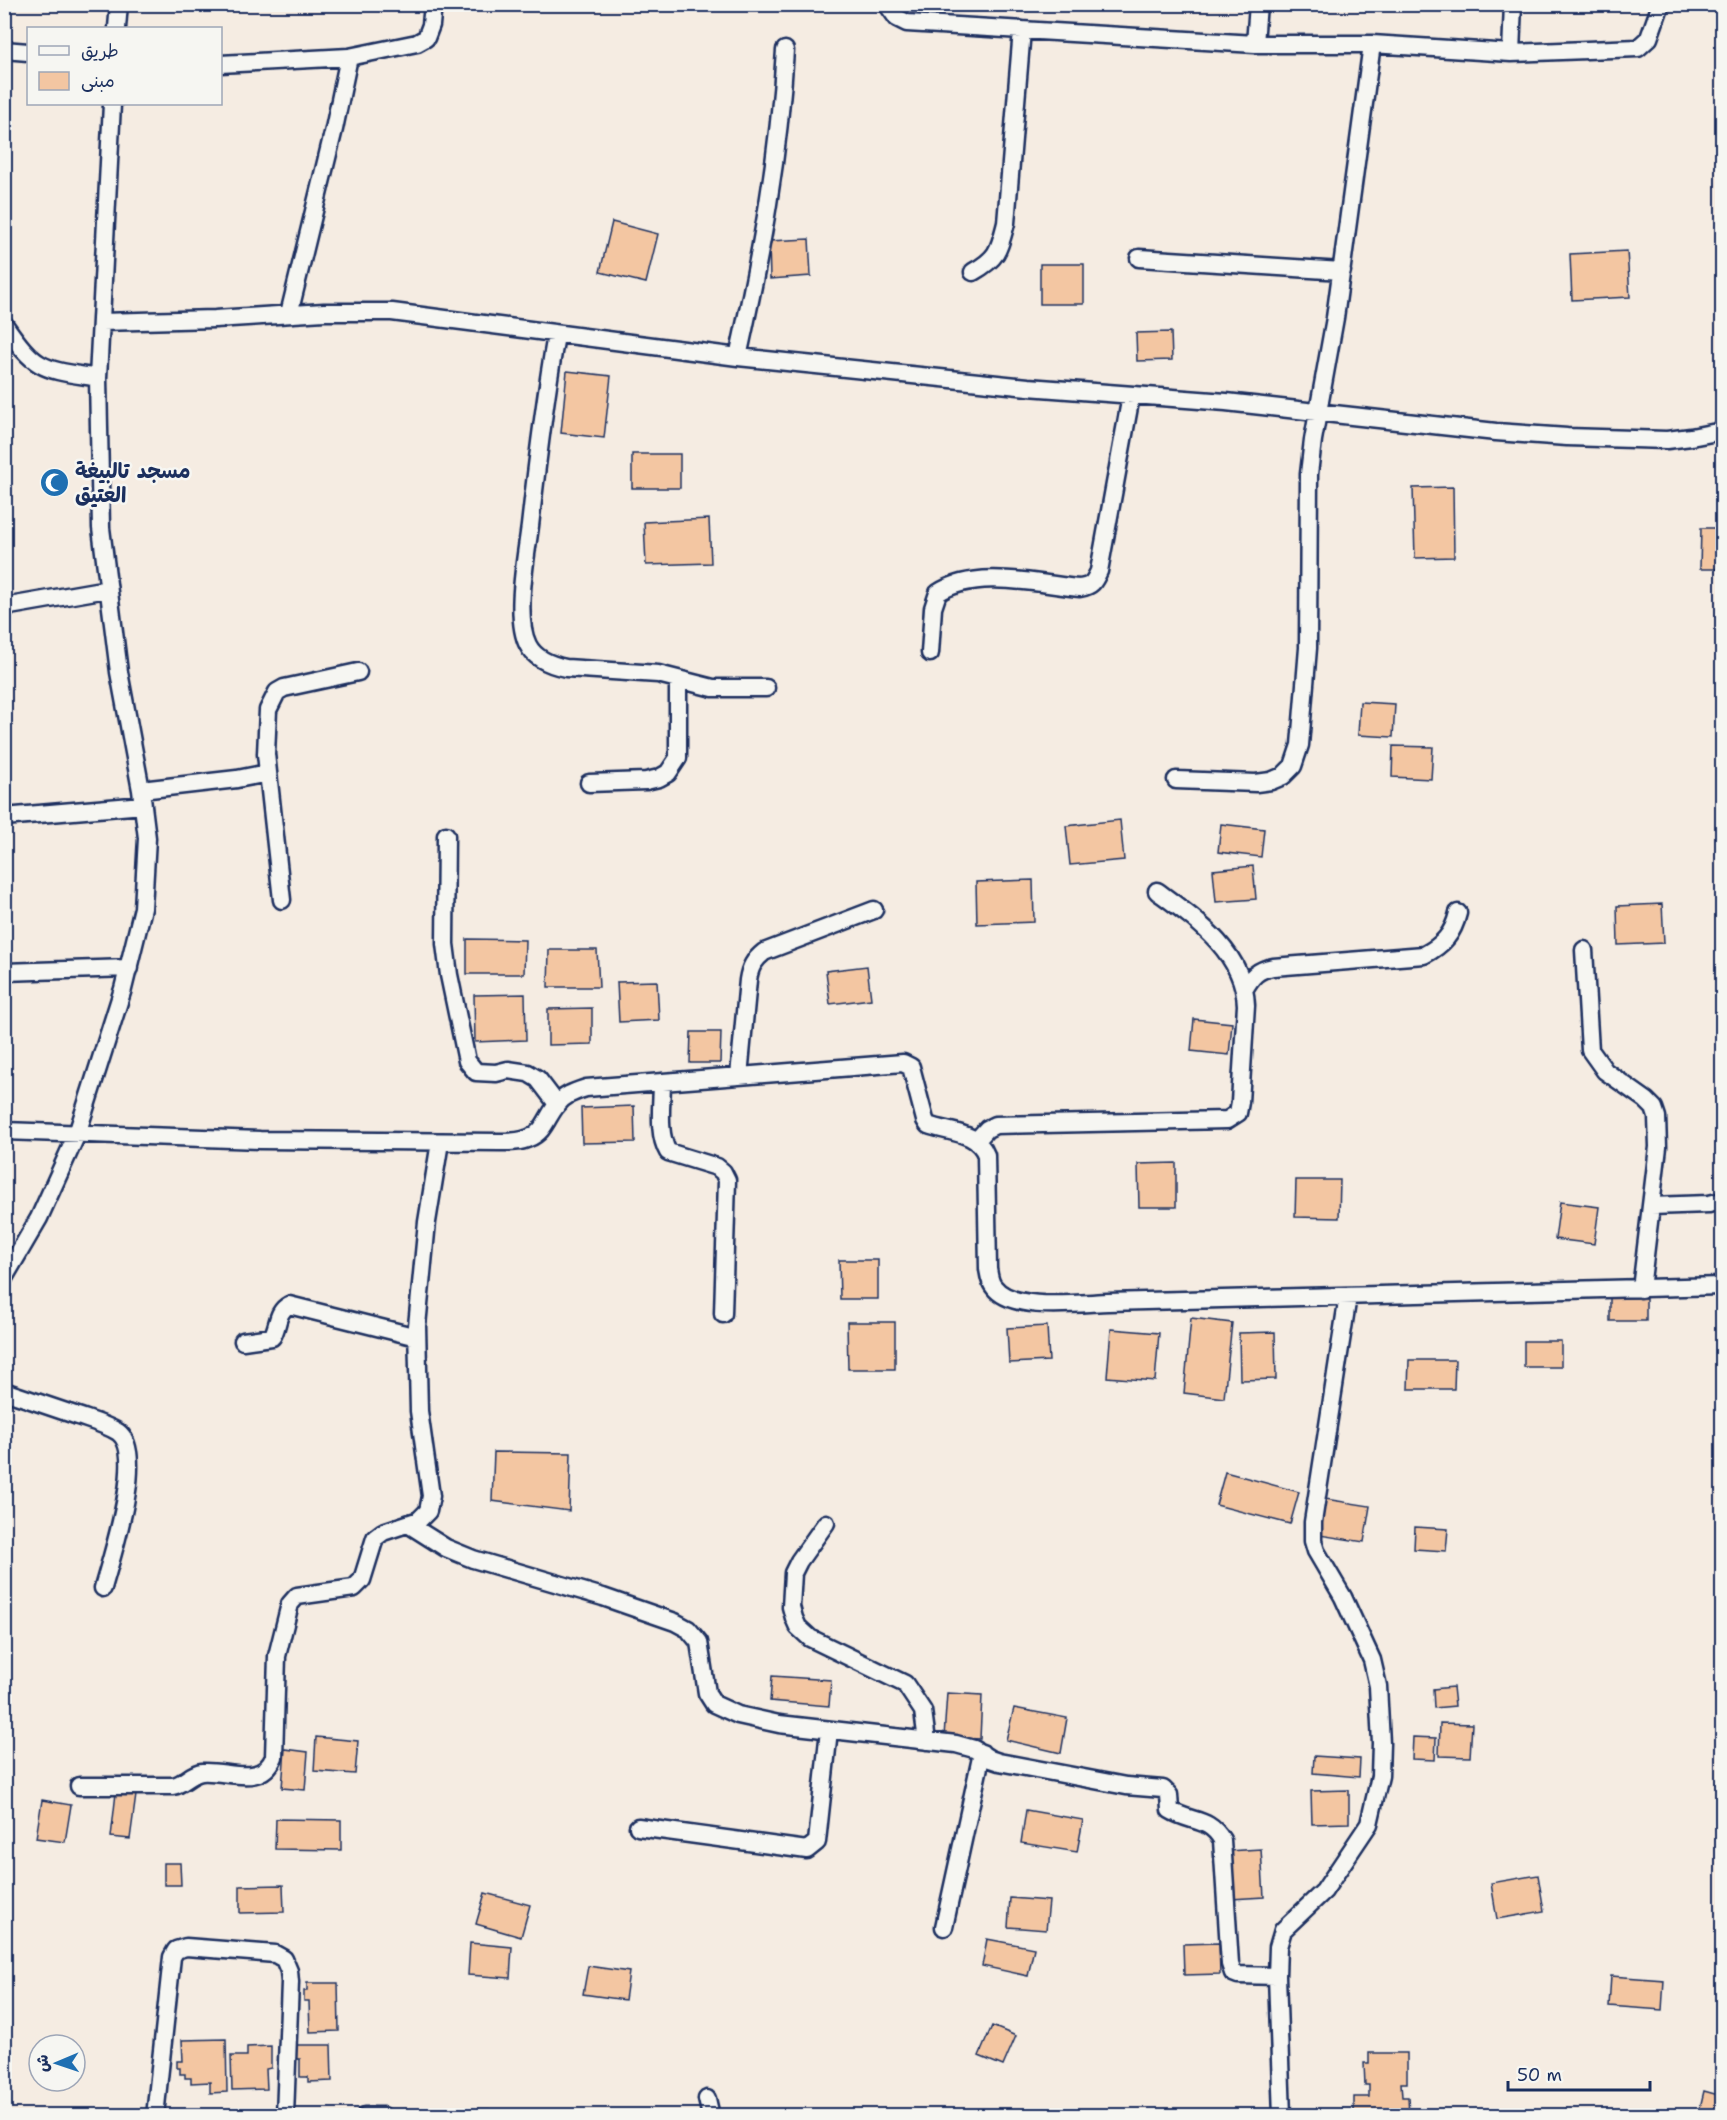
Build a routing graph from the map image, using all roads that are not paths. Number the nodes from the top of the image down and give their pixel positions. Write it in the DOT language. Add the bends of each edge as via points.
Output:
graph roads {
  1 [pos="119,4"];
  2 [pos="433,4"];
  3 [pos="887,4"];
  4 [pos="1258,4"];
  5 [pos="1513,4"];
  6 [pos="1661,4"];
  7 [pos="117,27"];
  8 [pos="1022,30"];
  9 [pos="1255,44"];
  10 [pos="1372,44"];
  11 [pos="4,50"];
  12 [pos="784,50"];
  13 [pos="27,52"];
  14 [pos="1511,53"];
  15 [pos="349,57"];
  16 [pos="222,64"];
  17 [pos="112,105"];
  18 [pos="1139,258"];
  19 [pos="973,272"];
  20 [pos="1342,272"];
  21 [pos="289,314"];
  22 [pos="101,322"];
  23 [pos="4,324"];
  24 [pos="556,335"];
  25 [pos="738,357"];
  26 [pos="98,378"];
  27 [pos="1131,396"];
  28 [pos="1319,412"];
  29 [pos="1722,430"];
  30 [pos="107,589"];
  31 [pos="4,607"];
  32 [pos="930,653"];
  33 [pos="358,672"];
  34 [pos="678,680"];
  35 [pos="766,688"];
  36 [pos="268,773"];
  37 [pos="1176,780"];
  38 [pos="589,783"];
  39 [pos="142,797"];
  40 [pos="4,817"];
  41 [pos="446,835"];
  42 [pos="1157,891"];
  43 [pos="282,900"];
  44 [pos="874,910"];
  45 [pos="1458,913"];
  46 [pos="1584,950"];
  47 [pos="129,968"];
  48 [pos="4,972"];
  49 [pos="1244,990"];
  50 [pos="739,1076"];
  51 [pos="662,1082"];
  52 [pos="557,1104"];
  53 [pos="4,1131"];
  54 [pos="77,1134"];
  55 [pos="977,1140"];
  56 [pos="440,1142"];
  57 [pos="1722,1201"];
  58 [pos="1651,1206"];
  59 [pos="4,1278"];
  60 [pos="1722,1286"];
  61 [pos="1641,1289"];
  62 [pos="1348,1296"];
  63 [pos="723,1314"];
  64 [pos="417,1337"];
  65 [pos="243,1341"];
  66 [pos="4,1391"];
  67 [pos="826,1523"];
  68 [pos="408,1524"];
  69 [pos="104,1588"];
  70 [pos="829,1730"];
  71 [pos="927,1741"];
  72 [pos="982,1753"];
  73 [pos="79,1786"];
  74 [pos="638,1827"];
  75 [pos="944,1927"];
  76 [pos="1277,1976"];
  77 [pos="155,2115"];
  78 [pos="285,2115"];
  79 [pos="365,2115"];
  80 [pos="383,2115"];
  81 [pos="1282,2115"];
  1 -- 7 [label="street"];
  2 -- 15 [label="street" via="426,38"];
  3 -- 8 [label="street" via="897,18 907,23"];
  4 -- 9 [label="street"];
  5 -- 14 [label="street"];
  6 -- 14 [label="street" via="1649,38 1638,48"];
  8 -- 9 [label="street"];
  8 -- 19 [label="street" via="1006,223 999,250 989,263"];
  9 -- 10 [label="street"];
  10 -- 14 [label="street"];
  10 -- 20 [label="street"];
  11 -- 13 [label="street"];
  12 -- 25 [label="street" via="774,171"];
  15 -- 16 [label="street"];
  15 -- 21 [label="street"];
  17 -- 22 [label="street"];
  18 -- 20 [label="street"];
  20 -- 28 [label="street"];
  21 -- 22 [label="street"];
  21 -- 24 [label="street" via="392,312"];
  22 -- 26 [label="street"];
  23 -- 26 [label="street" via="36,364"];
  24 -- 25 [label="street"];
  24 -- 34 [label="street" via="523,585 524,634 528,646 536,656 555,666 658,674"];
  25 -- 27 [label="street"];
  26 -- 30 [label="street" via="101,528"];
  27 -- 28 [label="street"];
  27 -- 32 [label="street" via="1094,582 1080,588 997,580 948,586 938,592 933,608"];
  28 -- 29 [label="street" via="1567,437 1667,440"];
  28 -- 37 [label="street" via="1309,474 1308,648 1300,745 1293,766 1283,776 1256,783"];
  30 -- 31 [label="street"];
  30 -- 39 [label="street"];
  33 -- 36 [label="street" via="277,692 268,710"];
  34 -- 35 [label="street" via="713,688"];
  34 -- 38 [label="street" via="678,758 668,773 646,781"];
  36 -- 39 [label="street"];
  36 -- 43 [label="street"];
  39 -- 40 [label="street"];
  39 -- 47 [label="street" via="146,871 143,908"];
  41 -- 52 [label="street" via="445,944 467,1060 476,1072 528,1072"];
  42 -- 49 [label="street" via="1214,936"];
  44 -- 50 [label="street" via="756,958 748,980"];
  45 -- 49 [label="street" via="1451,934 1438,948 1424,955 1273,966 1254,974"];
  46 -- 58 [label="street" via="1590,1050 1605,1071 1654,1108 1657,1117 1658,1147"];
  47 -- 48 [label="street"];
  47 -- 54 [label="street"];
  49 -- 55 [label="street" via="1240,1102 1234,1118 995,1125"];
  50 -- 51 [label="street"];
  50 -- 55 [label="street" via="903,1063 911,1067 928,1125"];
  51 -- 52 [label="street" via="586,1088 570,1093"];
  51 -- 63 [label="street" via="662,1133 668,1152 717,1167 727,1180"];
  52 -- 56 [label="street" via="531,1138"];
  53 -- 54 [label="street"];
  54 -- 56 [label="street"];
  54 -- 59 [label="street" via="39,1218"];
  55 -- 62 [label="street" via="986,1155 988,1269 992,1286 1013,1300 1027,1303"];
  56 -- 64 [label="street" via="420,1283"];
  57 -- 58 [label="street"];
  58 -- 61 [label="street"];
  60 -- 61 [label="street"];
  61 -- 62 [label="street"];
  62 -- 76 [label="street" via="1312,1540 1372,1660 1378,1686 1380,1776 1369,1824 1324,1891 1283,1930"];
  64 -- 65 [label="street" via="289,1305 279,1314 272,1337"];
  64 -- 68 [label="street" via="420,1411 431,1496 424,1517"];
  66 -- 69 [label="street" via="100,1424 124,1439 130,1482"];
  67 -- 71 [label="street" via="793,1573 791,1607 798,1627 810,1638 905,1684 923,1711"];
  68 -- 70 [label="street" via="446,1548 473,1559 603,1597 684,1626 699,1642 707,1693 714,1704 752,1720"];
  68 -- 73 [label="street" via="375,1538 362,1580 354,1588 297,1596 290,1604 277,1656 274,1757 267,1771 244,1775 201,1772 173,1786"];
  70 -- 71 [label="street"];
  70 -- 74 [label="street" via="817,1842 807,1850"];
  71 -- 72 [label="street" via="956,1744"];
  72 -- 75 [label="street"];
  72 -- 76 [label="street" via="999,1762 1165,1791 1170,1810 1209,1825 1222,1840 1233,1973"];
  76 -- 81 [label="street"];
  77 -- 78 [label="street" via="172,1957 176,1950 186,1947 275,1954 284,1959 290,1982"];
  79 -- 80 [label="street"];
}
